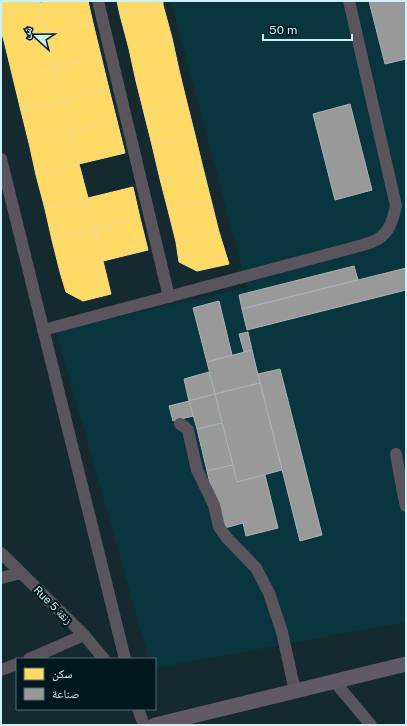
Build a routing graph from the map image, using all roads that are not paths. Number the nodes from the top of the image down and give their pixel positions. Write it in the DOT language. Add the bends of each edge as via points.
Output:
graph roads {
  1 [pos="98,1"];
  2 [pos="349,1"];
  3 [pos="1,159"];
  4 [pos="169,297"];
  5 [pos="43,330"];
  6 [pos="180,424"];
  7 [pos="396,454"];
  8 [pos="406,506"];
  9 [pos="1,553"];
  10 [pos="21,573"];
  11 [pos="1,578"];
  12 [pos="84,635"];
  13 [pos="32,658"];
  14 [pos="103,658"];
  15 [pos="125,658"];
  16 [pos="16,664"];
  17 [pos="406,664"];
  18 [pos="1,670"];
  19 [pos="334,681"];
  20 [pos="295,691"];
  21 [pos="138,710"];
  22 [pos="165,724"];
  23 [pos="144,725"];
  24 [pos="371,725"];
  1 -- 4 [label="street"];
  2 -- 4 [label="street" via="396,206 386,233 363,245"];
  3 -- 5 [label="street"];
  4 -- 5 [label="street"];
  5 -- 15 [label="street"];
  6 -- 20 [label="street" via="188,430 197,470 214,505 219,527 256,568 269,594 282,632"];
  7 -- 8 [label="street"];
  9 -- 10 [label="street, Rue 5 زنقة"];
  10 -- 11 [label="street"];
  10 -- 12 [label="street, Rue 5 زنقة"];
  12 -- 13 [label="street"];
  12 -- 14 [label="street, Rue 5 زنقة"];
  16 -- 18 [label="street"];
  17 -- 19 [label="main road"];
  19 -- 20 [label="main road"];
  19 -- 24 [label="street"];
  20 -- 22 [label="main road"];
  21 -- 23 [label="street"];
}
